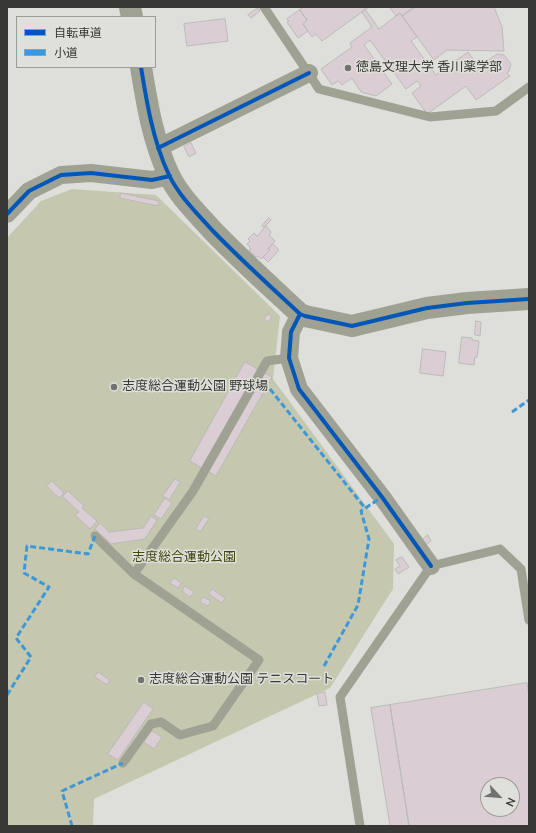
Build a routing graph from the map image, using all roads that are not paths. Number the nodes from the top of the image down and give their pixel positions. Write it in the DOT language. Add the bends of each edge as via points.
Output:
graph roads {
  1 [pos="264,7"];
  2 [pos="141,68"];
  3 [pos="309,73"];
  4 [pos="529,87"];
  5 [pos="158,148"];
  6 [pos="170,176"];
  7 [pos="7,214"];
  8 [pos="529,299"];
  9 [pos="300,314"];
  10 [pos="289,358"];
  11 [pos="95,536"];
  12 [pos="432,566"];
  13 [pos="134,574"];
  14 [pos="529,620"];
  15 [pos="123,762"];
  16 [pos="360,826"];
  1 -- 3 [label="lane"];
  2 -- 5 [label="street" via="150,120"];
  3 -- 4 [label="lane" via="319,89 430,118 496,111"];
  3 -- 5 [label="street"];
  5 -- 6 [label="street"];
  6 -- 7 [label="street" via="152,180 91,173 60,175 30,192"];
  6 -- 9 [label="street" via="196,213 243,262"];
  8 -- 9 [label="street" via="427,308 352,326"];
  9 -- 10 [label="street" via="291,332"];
  10 -- 12 [label="street" via="299,389"];
  10 -- 13 [label="lane" via="267,361 192,491"];
  11 -- 13 [label="lane"];
  12 -- 14 [label="lane" via="500,549 521,569"];
  12 -- 16 [label="lane" via="340,697"];
  13 -- 15 [label="lane" via="259,660 214,726 180,736 161,722 151,724"];
}
